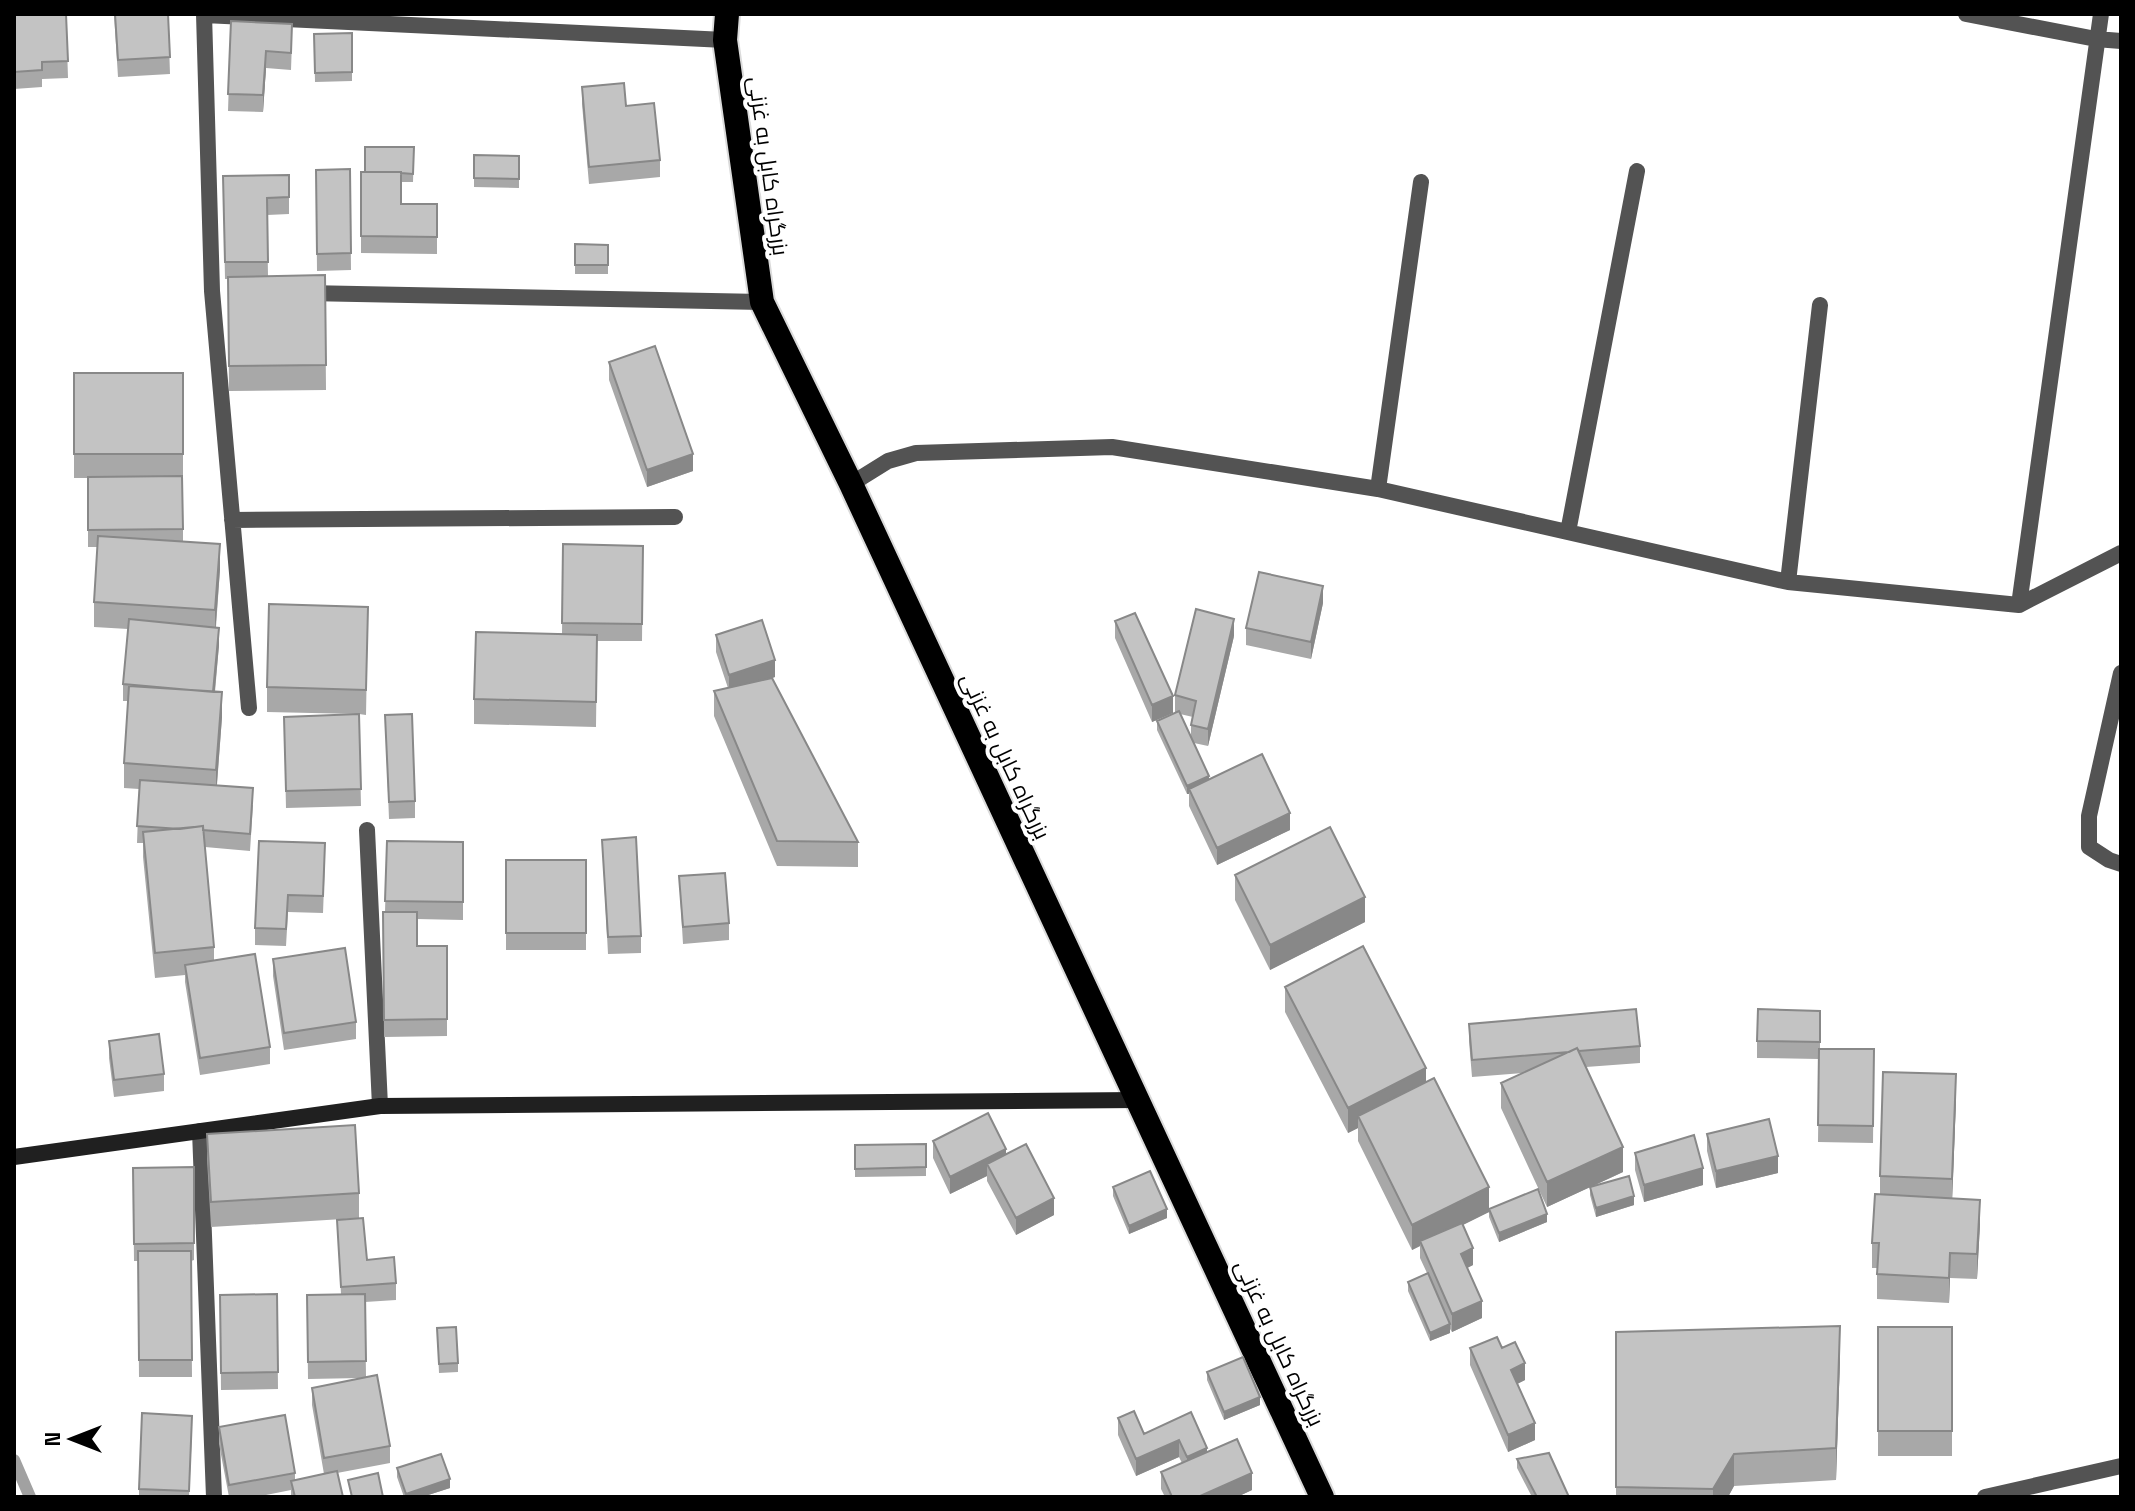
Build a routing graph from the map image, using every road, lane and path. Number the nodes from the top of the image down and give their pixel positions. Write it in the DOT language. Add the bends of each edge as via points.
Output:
graph roads {
  1 [pos="727,14"];
  2 [pos="1966,14"];
  3 [pos="2101,14"];
  4 [pos="204,15"];
  5 [pos="2096,39"];
  6 [pos="725,40"];
  7 [pos="2121,41"];
  8 [pos="1637,171"];
  9 [pos="1421,182"];
  10 [pos="290,292"];
  11 [pos="762,302"];
  12 [pos="1820,305"];
  13 [pos="851,484"];
  14 [pos="1378,489"];
  15 [pos="675,517"];
  16 [pos="232,520"];
  17 [pos="1568,532"];
  18 [pos="2121,553"];
  19 [pos="1788,582"];
  20 [pos="2019,605"];
  21 [pos="2121,673"];
  22 [pos="249,708"];
  23 [pos="367,830"];
  24 [pos="2121,864"];
  25 [pos="1138,1100"];
  26 [pos="380,1106"];
  27 [pos="200,1131"];
  28 [pos="14,1157"];
  29 [pos="2121,1466"];
  30 [pos="214,1497"];
  31 [pos="1322,1497"];
  32 [pos="1985,1497"];
  1 -- 6 [label="highway, بزرگراه کابل به غزنی"];
  2 -- 5 [label="street"];
  3 -- 5 [label="street"];
  4 -- 6 [label="street"];
  4 -- 16 [label="street"];
  5 -- 7 [label="street"];
  5 -- 20 [label="street"];
  6 -- 11 [label="highway, بزرگراه کابل به غزنی"];
  8 -- 17 [label="street"];
  9 -- 14 [label="street"];
  10 -- 11 [label="street"];
  11 -- 13 [label="highway, بزرگراه کابل به غزنی"];
  12 -- 19 [label="street"];
  13 -- 14 [label="street" via="888,461 916,453 1112,447"];
  13 -- 25 [label="highway, بزرگراه کابل به غزنی"];
  14 -- 17 [label="street"];
  15 -- 16 [label="street"];
  16 -- 22 [label="street"];
  17 -- 19 [label="street"];
  18 -- 20 [label="street"];
  19 -- 20 [label="street"];
  21 -- 24 [label="street" via="2089,816 2089,847"];
  23 -- 26 [label="street"];
  25 -- 26 [label="street"];
  25 -- 31 [label="highway, بزرگراه کابل به غزنی"];
  26 -- 27 [label="street"];
  27 -- 28 [label="street"];
  27 -- 30 [label="street"];
  29 -- 32 [label="street"];
}
